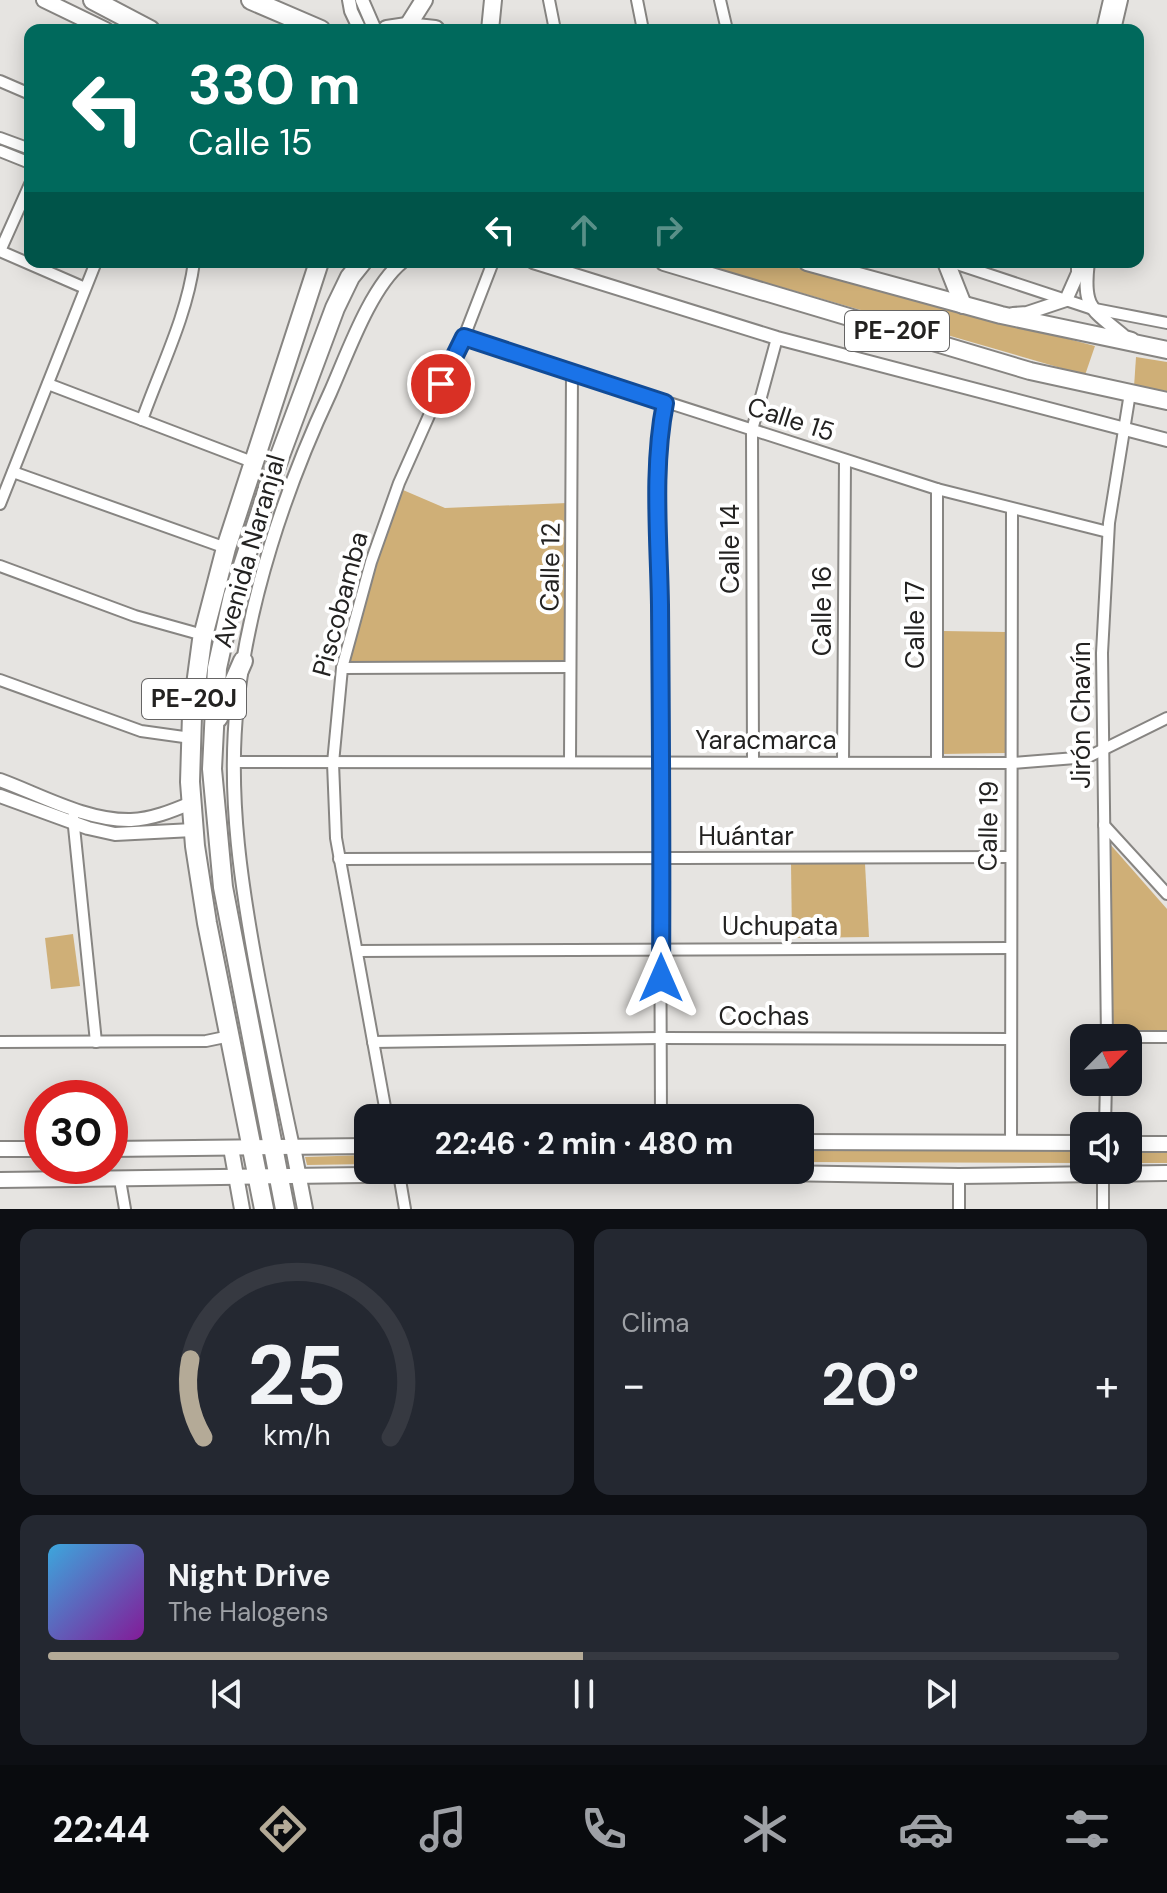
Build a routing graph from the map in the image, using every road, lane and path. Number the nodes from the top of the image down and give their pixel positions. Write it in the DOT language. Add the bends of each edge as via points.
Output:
graph roads {
  1 [pos="44,0"];
  2 [pos="93,0"];
  3 [pos="251,0"];
  4 [pos="349,0"];
  5 [pos="362,0"];
  6 [pos="424,0"];
  7 [pos="493,0"];
  8 [pos="549,0"];
  9 [pos="637,0"];
  10 [pos="720,0"];
  11 [pos="1110,0"];
  12 [pos="1121,0"];
  13 [pos="89,24"];
  14 [pos="139,24"];
  15 [pos="307,24"];
  16 [pos="357,24"];
  17 [pos="372,24"];
  18 [pos="409,24"];
  19 [pos="491,24"];
  20 [pos="554,24"];
  21 [pos="642,24"];
  22 [pos="726,24"];
  23 [pos="1104,24"];
  24 [pos="1115,24"];
  25 [pos="0,81"];
  26 [pos="24,91"];
  27 [pos="0,138"];
  28 [pos="24,147"];
  29 [pos="0,151"];
  30 [pos="24,161"];
  31 [pos="24,197"];
  32 [pos="0,251"];
  33 [pos="24,261"];
  34 [pos="39,268"];
  35 [pos="93,268"];
  36 [pos="193,268"];
  37 [pos="317,268"];
  38 [pos="357,268"];
  39 [pos="397,268"];
  40 [pos="491,268"];
  41 [pos="552,268"];
  42 [pos="684,268"];
  43 [pos="829,268"];
  44 [pos="951,268"];
  45 [pos="967,268"];
  46 [pos="1078,268"];
  47 [pos="1087,268"];
  48 [pos="85,288"];
  49 [pos="1066,300"];
  50 [pos="963,305"];
  51 [pos="1090,308"];
  52 [pos="1001,315"];
  53 [pos="1167,323"];
  54 [pos="464,337"];
  55 [pos="777,338"];
  56 [pos="1166,349"];
  57 [pos="572,372"];
  58 [pos="48,384"];
  59 [pos="1130,393"];
  60 [pos="1167,401"];
  61 [pos="665,403"];
  62 [pos="142,420"];
  63 [pos="752,430"];
  64 [pos="1123,430"];
  65 [pos="1167,440"];
  66 [pos="845,460"];
  67 [pos="255,463"];
  68 [pos="13,472"];
  69 [pos="937,489"];
  70 [pos="0,504"];
  71 [pos="1012,509"];
  72 [pos="1108,532"];
  73 [pos="226,548"];
  74 [pos="0,566"];
  75 [pos="203,635"];
  76 [pos="243,661"];
  77 [pos="570,667"];
  78 [pos="342,668"];
  79 [pos="0,680"];
  80 [pos="1167,718"];
  81 [pos="214,728"];
  82 [pos="191,738"];
  83 [pos="1103,751"];
  84 [pos="937,761"];
  85 [pos="235,762"];
  86 [pos="570,762"];
  87 [pos="753,762"];
  88 [pos="843,762"];
  89 [pos="333,763"];
  90 [pos="663,763"];
  91 [pos="1012,763"];
  92 [pos="0,780"];
  93 [pos="0,796"];
  94 [pos="191,803"];
  95 [pos="73,807"];
  96 [pos="74,823"];
  97 [pos="1104,825"];
  98 [pos="193,830"];
  99 [pos="660,857"];
  100 [pos="1009,857"];
  101 [pos="339,859"];
  102 [pos="1167,894"];
  103 [pos="661,948"];
  104 [pos="1009,948"];
  105 [pos="357,951"];
  106 [pos="1107,1024"];
  107 [pos="230,1036"];
  108 [pos="1142,1037"];
  109 [pos="1167,1037"];
  110 [pos="660,1038"];
  111 [pos="1010,1039"];
  112 [pos="0,1042"];
  113 [pos="96,1042"];
  114 [pos="373,1042"];
  115 [pos="384,1104"];
  116 [pos="661,1104"];
  117 [pos="814,1142"];
  118 [pos="1070,1143"];
  119 [pos="1011,1144"];
  120 [pos="1142,1144"];
  121 [pos="1167,1144"];
  122 [pos="354,1146"];
  123 [pos="293,1147"];
  124 [pos="231,1148"];
  125 [pos="250,1148"];
  126 [pos="273,1148"];
  127 [pos="0,1149"];
  128 [pos="24,1149"];
  129 [pos="128,1149"];
  130 [pos="1167,1173"];
  131 [pos="814,1174"];
  132 [pos="1142,1174"];
  133 [pos="354,1175"];
  134 [pos="1070,1175"];
  135 [pos="278,1176"];
  136 [pos="299,1176"];
  137 [pos="959,1176"];
  138 [pos="236,1177"];
  139 [pos="257,1177"];
  140 [pos="0,1180"];
  141 [pos="24,1180"];
  142 [pos="128,1180"];
  143 [pos="121,1184"];
  144 [pos="401,1184"];
  145 [pos="1103,1184"];
  146 [pos="125,1209"];
  147 [pos="242,1209"];
  148 [pos="264,1209"];
  149 [pos="285,1209"];
  150 [pos="305,1209"];
  151 [pos="405,1209"];
  152 [pos="959,1209"];
  153 [pos="1103,1209"];
  1 -- 13 [label="main road"];
  2 -- 14 [label="highway"];
  3 -- 15 [label="highway"];
  4 -- 16 [label="street"];
  5 -- 17 [label="street"];
  6 -- 18 [label="main road"];
  7 -- 19 [label="main road"];
  8 -- 20 [label="street"];
  9 -- 21 [label="street"];
  10 -- 22 [label="street"];
  11 -- 23 [label="street"];
  12 -- 24 [label="street"];
  25 -- 26 [label="street"];
  27 -- 28 [label="street"];
  29 -- 30 [label="street"];
  31 -- 32 [label="street"];
  32 -- 33 [label="street"];
  34 -- 48 [label="street"];
  35 -- 48 [label="street"];
  36 -- 62 [label="street"];
  37 -- 67 [label="highway, Avenida Naranjal / PE-20J"];
  38 -- 81 [label="highway, Avenida Naranjal / PE-20J" via="335,308 233,596 217,668"];
  39 -- 76 [label="street, Avenida Naranjal" via="376,294 288,495"];
  40 -- 54 [label="street, Piscobamba"];
  41 -- 55 [label="street"];
  42 -- 59 [label="main road, PE-20F" via="1030,371"];
  43 -- 50 [label="main road, PE-20F"];
  44 -- 50 [label="main road"];
  45 -- 49 [label="street"];
  46 -- 49 [label="street"];
  47 -- 51 [label="street"];
  48 -- 58 [label="street"];
  49 -- 51 [label="street"];
  49 -- 52 [label="street"];
  50 -- 52 [label="main road, PE-20F"];
  51 -- 53 [label="street"];
  51 -- 56 [label="street" via="1125,337"];
  52 -- 56 [label="main road, PE-20F"];
  54 -- 57 [label="street, Calle 15"];
  54 -- 78 [label="street, Piscobamba" via="399,483"];
  55 -- 63 [label="street, Calle 14"];
  55 -- 64 [label="street"];
  57 -- 61 [label="street, Calle 15"];
  57 -- 77 [label="street, Calle 12"];
  58 -- 62 [label="street"];
  58 -- 68 [label="street"];
  59 -- 60 [label="main road, PE-20F"];
  59 -- 64 [label="street, Jirón Chavín"];
  61 -- 63 [label="street, Calle 15"];
  61 -- 90 [label="street" via="659,496"];
  62 -- 67 [label="street"];
  63 -- 66 [label="street, Calle 15"];
  63 -- 87 [label="street, Calle 14"];
  64 -- 65 [label="street"];
  64 -- 72 [label="street, Jirón Chavín"];
  66 -- 69 [label="street, Calle 15"];
  66 -- 88 [label="street, Calle 16"];
  67 -- 73 [label="highway, Avenida Naranjal / PE-20J"];
  68 -- 70 [label="street"];
  68 -- 73 [label="street"];
  69 -- 71 [label="street, Calle 15"];
  69 -- 84 [label="street, Calle 17"];
  71 -- 72 [label="street, Calle 15"];
  71 -- 91 [label="street, Calle 19"];
  72 -- 83 [label="street, Jirón Chavín"];
  73 -- 75 [label="highway, Avenida Naranjal / PE-20J"];
  74 -- 75 [label="street"];
  75 -- 82 [label="highway, Avenida Naranjal / PE-20J"];
  76 -- 81 [label="highway"];
  76 -- 85 [label="street, Avenida Naranjal"];
  77 -- 78 [label="street"];
  77 -- 86 [label="street, Calle 12"];
  78 -- 89 [label="street, Piscobamba"];
  79 -- 82 [label="street" via="141,731"];
  80 -- 83 [label="street, Yaracmarca"];
  81 -- 126 [label="highway, Avenida Naranjal / PE-20J" via="213,798 223,887"];
  82 -- 94 [label="highway, Avenida Naranjal / PE-20J"];
  83 -- 91 [label="street, Yaracmarca"];
  83 -- 97 [label="street, Jirón Chavín"];
  84 -- 88 [label="street, Yaracmarca"];
  84 -- 91 [label="street, Yaracmarca"];
  85 -- 89 [label="street, Yaracmarca"];
  85 -- 123 [label="street, Avenida Naranjal" via="241,877"];
  86 -- 89 [label="street, Yaracmarca"];
  86 -- 90 [label="street, Yaracmarca"];
  87 -- 88 [label="street, Yaracmarca"];
  87 -- 90 [label="street, Yaracmarca"];
  89 -- 101 [label="street, Piscobamba"];
  90 -- 99 [label="street"];
  91 -- 100 [label="street, Calle 19"];
  92 -- 95 [label="street"];
  93 -- 96 [label="street"];
  94 -- 95 [label="street" via="132,820"];
  94 -- 98 [label="highway, Avenida Naranjal / PE-20J"];
  95 -- 96 [label="street"];
  96 -- 98 [label="street" via="128,835"];
  96 -- 113 [label="street"];
  97 -- 102 [label="street"];
  97 -- 106 [label="street, Jirón Chavín"];
  98 -- 107 [label="highway, Avenida Naranjal / PE-20J"];
  99 -- 100 [label="street, Huántar"];
  99 -- 101 [label="street, Huántar"];
  99 -- 103 [label="street"];
  100 -- 104 [label="street, Calle 19"];
  101 -- 105 [label="street, Piscobamba"];
  103 -- 104 [label="street, Uchupata"];
  103 -- 105 [label="street, Uchupata"];
  103 -- 110 [label="street"];
  104 -- 111 [label="street, Calle 19"];
  105 -- 114 [label="street, Piscobamba"];
  107 -- 113 [label="street"];
  107 -- 125 [label="highway, Avenida Naranjal / PE-20J"];
  108 -- 109 [label="street"];
  110 -- 111 [label="street, Cochas"];
  110 -- 114 [label="street, Cochas"];
  110 -- 116 [label="street"];
  111 -- 119 [label="street, Calle 19"];
  112 -- 113 [label="street"];
  114 -- 115 [label="street, Piscobamba"];
  117 -- 119 [label="main road"];
  118 -- 119 [label="main road"];
  120 -- 121 [label="main road"];
  122 -- 123 [label="main road"];
  123 -- 126 [label="main road"];
  123 -- 136 [label="main road, Avenida Naranjal"];
  124 -- 125 [label="main road"];
  124 -- 129 [label="main road"];
  124 -- 138 [label="main road"];
  125 -- 126 [label="main road"];
  125 -- 139 [label="highway, Avenida Naranjal / PE-20J"];
  126 -- 135 [label="highway, Avenida Naranjal / PE-20J"];
  127 -- 128 [label="main road"];
  130 -- 132 [label="main road"];
  131 -- 137 [label="main road"];
  133 -- 136 [label="main road"];
  134 -- 137 [label="main road"];
  135 -- 136 [label="main road"];
  135 -- 139 [label="main road"];
  135 -- 149 [label="highway, Avenida Naranjal / PE-20J"];
  136 -- 150 [label="main road, Avenida Naranjal"];
  137 -- 152 [label="street"];
  138 -- 139 [label="main road"];
  138 -- 142 [label="main road"];
  138 -- 147 [label="main road"];
  139 -- 148 [label="highway, Avenida Naranjal / PE-20J"];
  140 -- 141 [label="main road"];
  143 -- 146 [label="street"];
  144 -- 151 [label="street"];
  145 -- 153 [label="street"];
}
